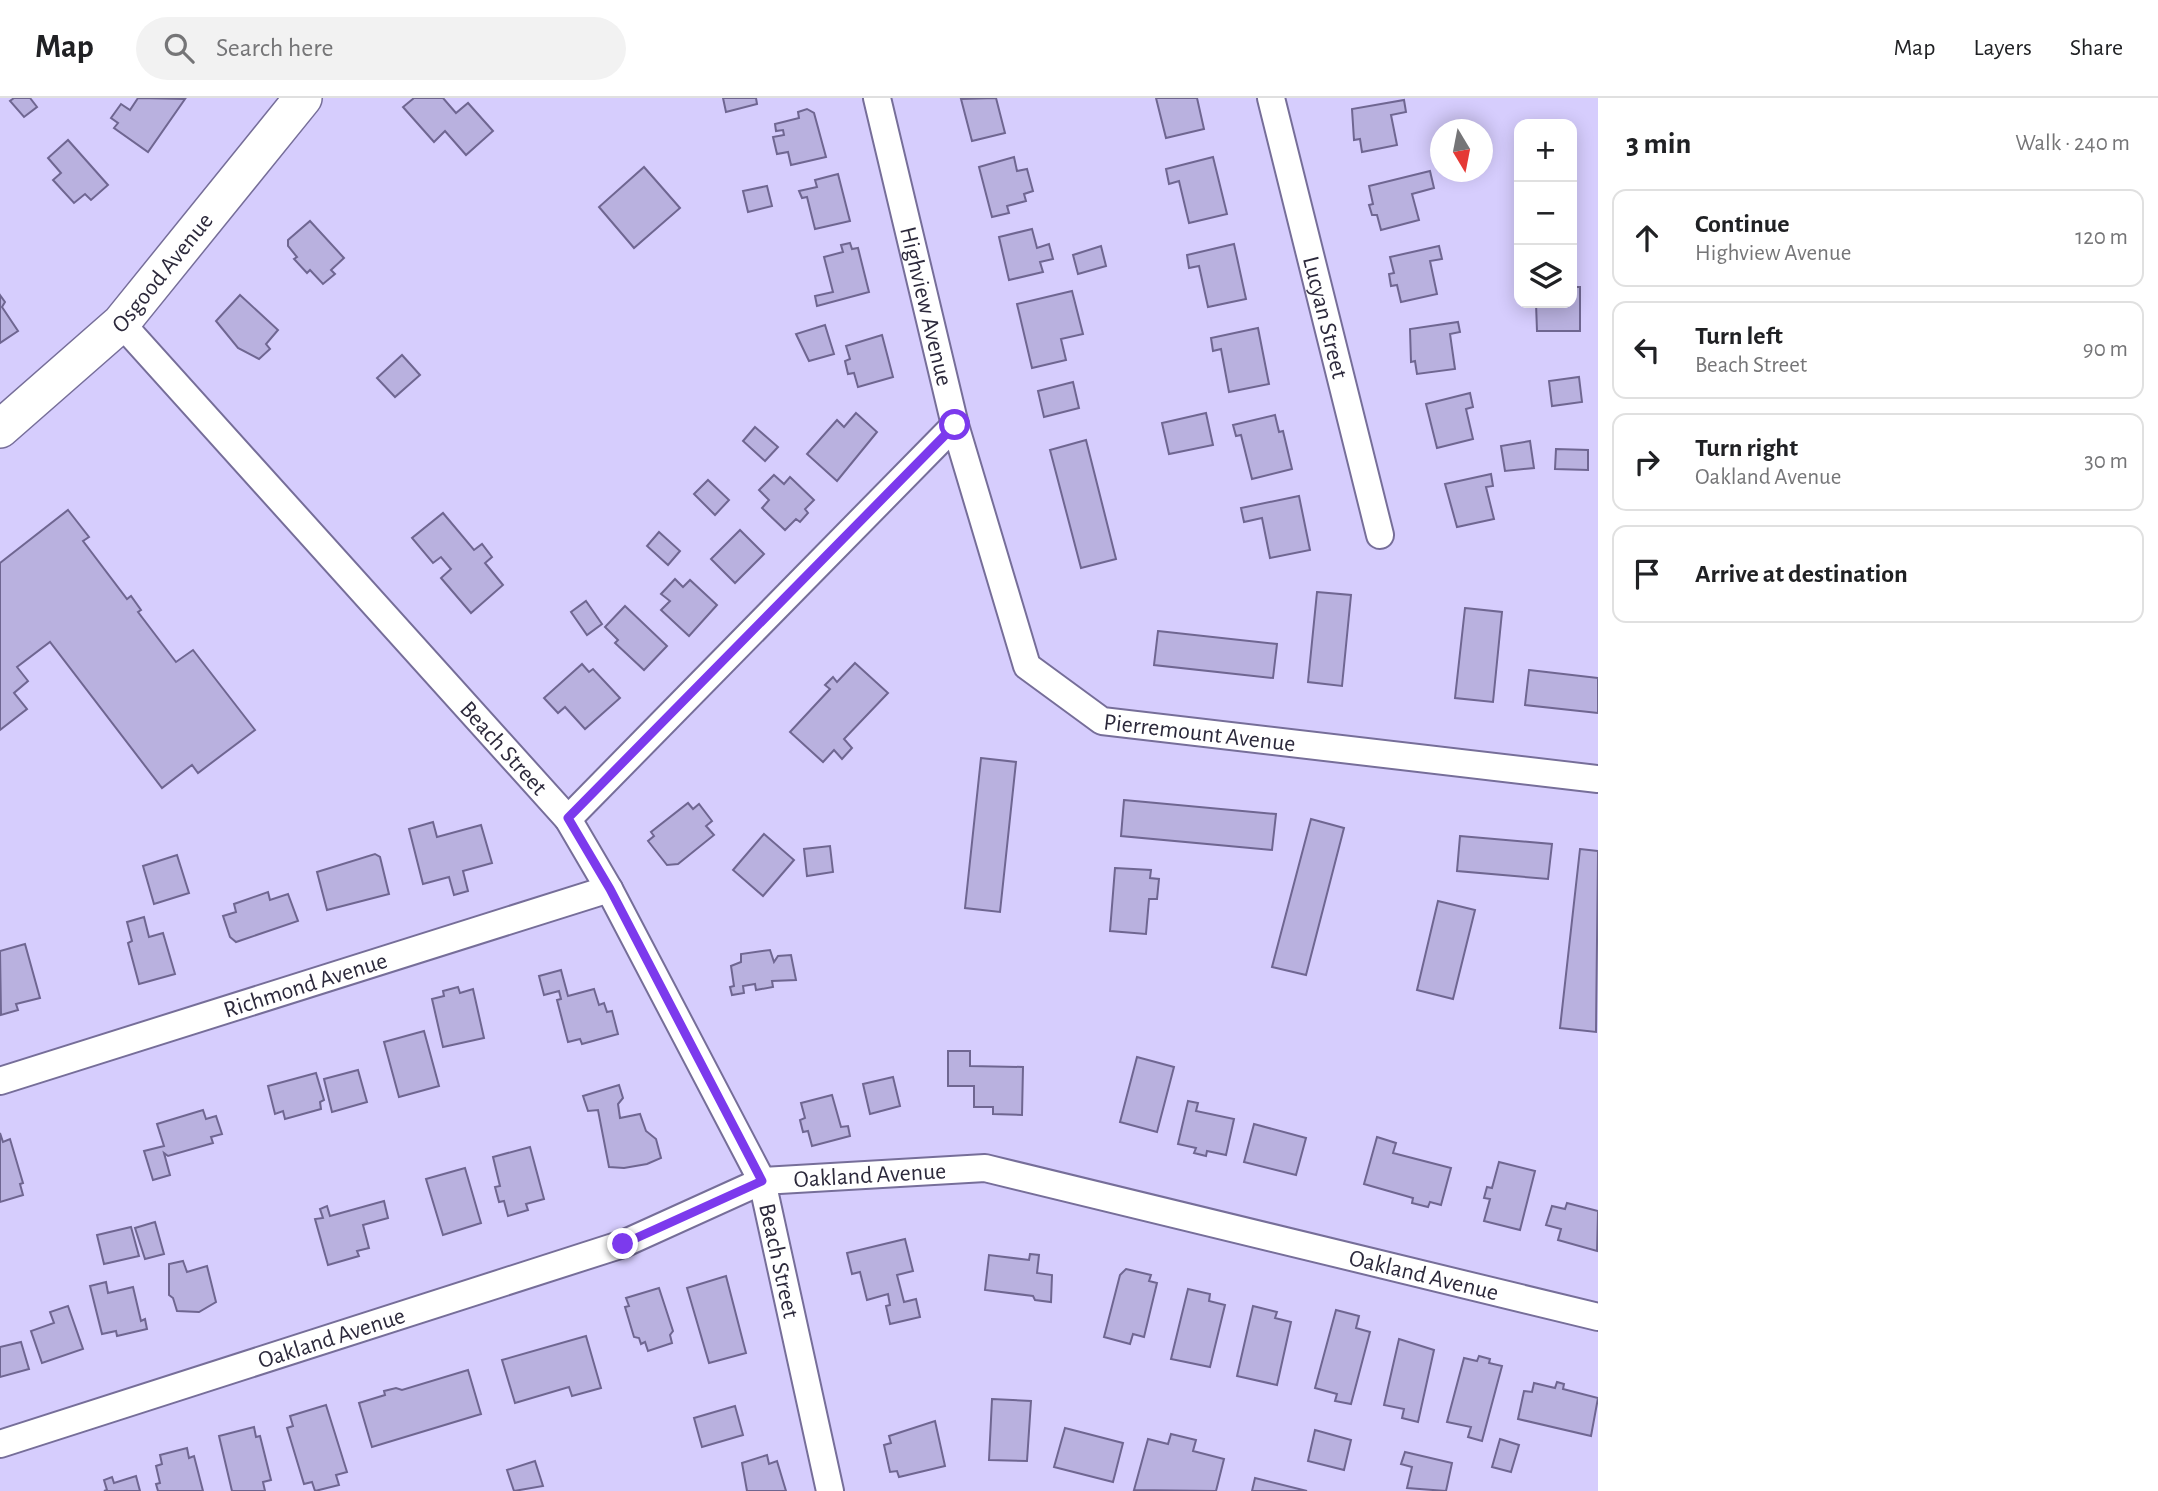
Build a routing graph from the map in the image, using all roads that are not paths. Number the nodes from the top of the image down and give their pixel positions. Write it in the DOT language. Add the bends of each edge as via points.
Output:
graph roads {
  1 [pos="303,98"];
  2 [pos="877,98"];
  3 [pos="1271,98"];
  4 [pos="121,323"];
  5 [pos="955,425"];
  6 [pos="0,429"];
  7 [pos="1380,535"];
  8 [pos="1598,779"];
  9 [pos="568,818"];
  10 [pos="610,889"];
  11 [pos="0,1081"];
  12 [pos="762,1181"];
  13 [pos="1598,1317"];
  14 [pos="0,1444"];
  15 [pos="830,1491"];
  1 -- 4 [label="street, Osgood Avenue"];
  2 -- 5 [label="street, Highview Avenue"];
  3 -- 7 [label="street, Lucyan Street"];
  4 -- 6 [label="street, Osgood Avenue"];
  4 -- 9 [label="street, Beach Street"];
  5 -- 8 [label="street, Pierremount Avenue" via="1027,666 1102,721"];
  5 -- 9 [label="street"];
  9 -- 10 [label="street, Beach Street"];
  10 -- 11 [label="street, Richmond Avenue"];
  10 -- 12 [label="street, Beach Street"];
  12 -- 13 [label="street, Oakland Avenue" via="985,1168"];
  12 -- 14 [label="street, Oakland Avenue" via="623,1244"];
  12 -- 15 [label="street, Beach Street"];
}
